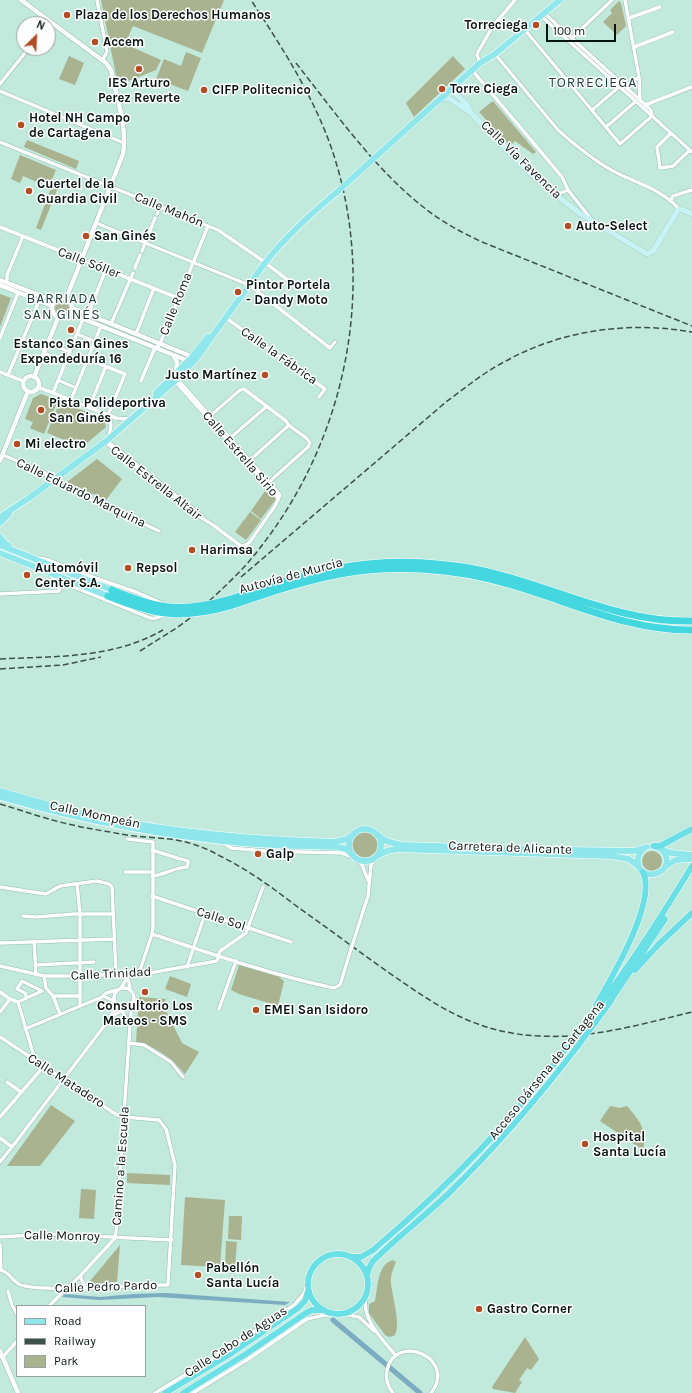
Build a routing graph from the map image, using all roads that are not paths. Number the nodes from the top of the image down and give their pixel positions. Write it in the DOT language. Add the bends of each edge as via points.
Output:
graph roads {
  1 [pos="21,0"];
  2 [pos="97,0"];
  3 [pos="515,0"];
  4 [pos="560,0"];
  5 [pos="612,0"];
  6 [pos="625,0"];
  7 [pos="660,7"];
  8 [pos="543,15"];
  9 [pos="40,16"];
  10 [pos="629,18"];
  11 [pos="56,28"];
  12 [pos="524,30"];
  13 [pos="673,32"];
  14 [pos="572,38"];
  15 [pos="634,47"];
  16 [pos="495,54"];
  17 [pos="23,56"];
  18 [pos="102,61"];
  19 [pos="480,63"];
  20 [pos="472,70"];
  21 [pos="639,77"];
  22 [pos="0,84"];
  23 [pos="456,85"];
  24 [pos="624,86"];
  25 [pos="619,87"];
  26 [pos="692,87"];
  27 [pos="0,91"];
  28 [pos="449,91"];
  29 [pos="456,94"];
  30 [pos="450,99"];
  31 [pos="439,100"];
  32 [pos="640,100"];
  33 [pos="635,102"];
  34 [pos="645,105"];
  35 [pos="592,110"];
  36 [pos="471,113"];
  37 [pos="652,116"];
  38 [pos="606,127"];
  39 [pos="671,132"];
  40 [pos="0,142"];
  41 [pos="124,143"];
  42 [pos="691,151"];
  43 [pos="110,186"];
  44 [pos="568,190"];
  45 [pos="692,190"];
  46 [pos="556,195"];
  47 [pos="670,200"];
  48 [pos="160,207"];
  49 [pos="679,209"];
  50 [pos="157,214"];
  51 [pos="692,214"];
  52 [pos="155,218"];
  53 [pos="96,223"];
  54 [pos="594,223"];
  55 [pos="208,226"];
  56 [pos="0,227"];
  57 [pos="150,231"];
  58 [pos="148,235"];
  59 [pos="23,236"];
  60 [pos="145,243"];
  61 [pos="81,259"];
  62 [pos="193,262"];
  63 [pos="265,263"];
  64 [pos="106,269"];
  65 [pos="131,279"];
  66 [pos="0,280"];
  67 [pos="289,281"];
  68 [pos="7,282"];
  69 [pos="0,285"];
  70 [pos="249,285"];
  71 [pos="154,288"];
  72 [pos="18,293"];
  73 [pos="178,298"];
  74 [pos="66,299"];
  75 [pos="39,301"];
  76 [pos="54,301"];
  77 [pos="52,306"];
  78 [pos="72,308"];
  79 [pos="71,314"];
  80 [pos="88,315"];
  81 [pos="58,318"];
  82 [pos="226,318"];
  83 [pos="83,319"];
  84 [pos="111,324"];
  85 [pos="101,326"];
  86 [pos="77,334"];
  87 [pos="136,334"];
  88 [pos="0,338"];
  89 [pos="94,342"];
  90 [pos="209,342"];
  91 [pos="335,342"];
  92 [pos="48,343"];
  93 [pos="158,346"];
  94 [pos="70,352"];
  95 [pos="44,353"];
  96 [pos="172,354"];
  97 [pos="68,357"];
  98 [pos="87,359"];
  99 [pos="190,359"];
  100 [pos="66,362"];
  101 [pos="85,364"];
  102 [pos="106,366"];
  103 [pos="0,372"];
  104 [pos="8,375"];
  105 [pos="34,377"];
  106 [pos="176,377"];
  107 [pos="58,380"];
  108 [pos="23,381"];
  109 [pos="141,381"];
  110 [pos="38,387"];
  111 [pos="76,388"];
  112 [pos="28,391"];
  113 [pos="53,393"];
  114 [pos="319,397"];
  115 [pos="71,400"];
  116 [pos="266,406"];
  117 [pos="89,408"];
  118 [pos="110,416"];
  119 [pos="210,416"];
  120 [pos="132,418"];
  121 [pos="111,425"];
  122 [pos="288,426"];
  123 [pos="120,429"];
  124 [pos="230,438"];
  125 [pos="107,441"];
  126 [pos="3,455"];
  127 [pos="250,460"];
  128 [pos="0,461"];
  129 [pos="53,481"];
  130 [pos="269,482"];
  131 [pos="278,500"];
  132 [pos="22,503"];
  133 [pos="0,517"];
  134 [pos="0,522"];
  135 [pos="158,531"];
  136 [pos="0,537"];
  137 [pos="0,545"];
  138 [pos="0,552"];
  139 [pos="22,554"];
  140 [pos="20,561"];
  141 [pos="62,582"];
  142 [pos="110,593"];
  143 [pos="0,594"];
  144 [pos="572,601"];
  145 [pos="692,621"];
  146 [pos="692,630"];
  147 [pos="0,791"];
  148 [pos="0,797"];
  149 [pos="692,829"];
  150 [pos="354,834"];
  151 [pos="376,834"];
  152 [pos="191,835"];
  153 [pos="127,839"];
  154 [pos="647,847"];
  155 [pos="658,848"];
  156 [pos="152,850"];
  157 [pos="692,855"];
  158 [pos="376,856"];
  159 [pos="355,857"];
  160 [pos="692,859"];
  161 [pos="692,866"];
  162 [pos="641,869"];
  163 [pos="663,869"];
  164 [pos="125,872"];
  165 [pos="692,873"];
  166 [pos="152,874"];
  167 [pos="369,881"];
  168 [pos="77,884"];
  169 [pos="263,886"];
  170 [pos="0,887"];
  171 [pos="152,896"];
  172 [pos="692,913"];
  173 [pos="80,914"];
  174 [pos="113,914"];
  175 [pos="205,914"];
  176 [pos="23,916"];
  177 [pos="248,928"];
  178 [pos="152,934"];
  179 [pos="114,939"];
  180 [pos="80,940"];
  181 [pos="34,941"];
  182 [pos="291,942"];
  183 [pos="0,943"];
  184 [pos="193,948"];
  185 [pos="218,956"];
  186 [pos="236,961"];
  187 [pos="94,962"];
  188 [pos="80,963"];
  189 [pos="35,965"];
  190 [pos="0,966"];
  191 [pos="187,967"];
  192 [pos="140,973"];
  193 [pos="116,974"];
  194 [pos="36,975"];
  195 [pos="44,976"];
  196 [pos="80,976"];
  197 [pos="127,976"];
  198 [pos="46,988"];
  199 [pos="121,988"];
  200 [pos="117,990"];
  201 [pos="130,990"];
  202 [pos="42,991"];
  203 [pos="0,992"];
  204 [pos="53,996"];
  205 [pos="80,996"];
  206 [pos="104,996"];
  207 [pos="27,998"];
  208 [pos="10,999"];
  209 [pos="18,1002"];
  210 [pos="132,1003"];
  211 [pos="609,1003"];
  212 [pos="116,1004"];
  213 [pos="80,1006"];
  214 [pos="124,1009"];
  215 [pos="220,1009"];
  216 [pos="0,1012"];
  217 [pos="60,1014"];
  218 [pos="111,1017"];
  219 [pos="588,1020"];
  220 [pos="130,1024"];
  221 [pos="25,1029"];
  222 [pos="0,1037"];
  223 [pos="128,1043"];
  224 [pos="35,1060"];
  225 [pos="44,1066"];
  226 [pos="183,1077"];
  227 [pos="64,1079"];
  228 [pos="7,1082"];
  229 [pos="21,1092"];
  230 [pos="0,1117"];
  231 [pos="124,1117"];
  232 [pos="0,1138"];
  233 [pos="12,1147"];
  234 [pos="0,1162"];
  235 [pos="0,1237"];
  236 [pos="115,1238"];
  237 [pos="172,1240"];
  238 [pos="0,1244"];
  239 [pos="352,1257"];
  240 [pos="1,1270"];
  241 [pos="80,1276"];
  242 [pos="367,1276"];
  243 [pos="308,1282"];
  244 [pos="66,1289"];
  245 [pos="86,1289"];
  246 [pos="8,1291"];
  247 [pos="308,1291"];
  248 [pos="366,1296"];
  249 [pos="50,1305"];
  250 [pos="322,1310"];
  251 [pos="16,1312"];
  252 [pos="336,1314"];
  253 [pos="343,1314"];
  254 [pos="378,1334"];
  255 [pos="16,1342"];
  256 [pos="0,1351"];
  257 [pos="396,1356"];
  258 [pos="1,1359"];
  259 [pos="18,1393"];
  260 [pos="155,1393"];
  261 [pos="165,1393"];
  262 [pos="183,1393"];
  263 [pos="193,1393"];
  264 [pos="393,1393"];
  265 [pos="431,1393"];
  1 -- 9 [label="street"];
  2 -- 18 [label="street" via="107,52"];
  3 -- 19 [label="street" via="493,26 478,52"];
  4 -- 8 [label="main road"];
  5 -- 14 [label="street"];
  6 -- 10 [label="street"];
  7 -- 10 [label="street"];
  8 -- 12 [label="main road"];
  8 -- 14 [label="street"];
  8 -- 25 [label="street"];
  10 -- 15 [label="street"];
  11 -- 18 [label="street"];
  12 -- 16 [label="main road"];
  12 -- 35 [label="street"];
  13 -- 15 [label="street"];
  14 -- 24 [label="street"];
  15 -- 21 [label="street"];
  16 -- 19 [label="main road"];
  16 -- 47 [label="street" via="568,139 624,177 641,183"];
  17 -- 22 [label="street"];
  18 -- 41 [label="street" via="111,70"];
  19 -- 20 [label="main road"];
  20 -- 23 [label="main road"];
  20 -- 44 [label="street" via="562,177"];
  21 -- 24 [label="street"];
  21 -- 32 [label="street"];
  23 -- 28 [label="main road"];
  23 -- 29 [label="main road"];
  24 -- 32 [label="street"];
  25 -- 33 [label="street"];
  25 -- 35 [label="street"];
  26 -- 34 [label="street"];
  27 -- 41 [label="street"];
  28 -- 29 [label="main road"];
  28 -- 30 [label="main road"];
  28 -- 31 [label="main road"];
  29 -- 36 [label="main road, Calle Vía Favencia"];
  30 -- 31 [label="main road"];
  30 -- 36 [label="main road, Calle Vía Favencia"];
  31 -- 63 [label="main road, bridge" via="290,234"];
  32 -- 34 [label="street"];
  33 -- 37 [label="street"];
  33 -- 38 [label="street"];
  34 -- 37 [label="street" via="651,110"];
  35 -- 38 [label="street"];
  36 -- 46 [label="main road, Calle Vía Favencia" via="532,175"];
  37 -- 38 [label="street" via="620,144"];
  37 -- 39 [label="street"];
  39 -- 42 [label="street"];
  39 -- 42 [label="street" via="657,147 660,168 673,166"];
  40 -- 43 [label="street, Calle Mahón"];
  41 -- 43 [label="street" via="124,154"];
  43 -- 48 [label="street, Calle Mahón"];
  43 -- 53 [label="street"];
  44 -- 46 [label="street"];
  44 -- 54 [label="street"];
  45 -- 47 [label="street" via="673,196"];
  46 -- 54 [label="main road, Calle Vía Favencia"];
  47 -- 49 [label="street"];
  48 -- 50 [label="street"];
  48 -- 55 [label="street, Calle Mahón"];
  49 -- 51 [label="main road"];
  49 -- 54 [label="main road, Calle Vía Favencia" via="653,251 647,254"];
  52 -- 57 [label="street"];
  53 -- 60 [label="street"];
  53 -- 61 [label="street"];
  55 -- 62 [label="street, Calle Roma"];
  55 -- 63 [label="street, Calle Mahón" via="218,230"];
  56 -- 59 [label="street, Calle Sóller"];
  58 -- 60 [label="street"];
  59 -- 61 [label="street, Calle Sóller"];
  59 -- 68 [label="street" via="7,275"];
  60 -- 62 [label="street"];
  60 -- 65 [label="street"];
  61 -- 64 [label="street, Calle Sóller"];
  61 -- 74 [label="street"];
  62 -- 70 [label="street"];
  62 -- 73 [label="street, Calle Roma"];
  63 -- 67 [label="street, Calle Mahón"];
  63 -- 70 [label="main road"];
  64 -- 65 [label="street, Calle Sóller"];
  64 -- 80 [label="street"];
  65 -- 71 [label="street, Calle Sóller"];
  65 -- 84 [label="street"];
  66 -- 68 [label="street"];
  68 -- 76 [label="street"];
  69 -- 72 [label="street"];
  70 -- 82 [label="main road"];
  70 -- 91 [label="street" via="330,348"];
  71 -- 73 [label="street, Calle Sóller"];
  71 -- 87 [label="street"];
  72 -- 75 [label="street"];
  72 -- 88 [label="street"];
  73 -- 93 [label="street, Calle Roma"];
  74 -- 76 [label="street"];
  74 -- 78 [label="street"];
  75 -- 77 [label="street"];
  75 -- 104 [label="street"];
  76 -- 77 [label="street"];
  77 -- 81 [label="street" via="52,313"];
  78 -- 79 [label="street"];
  78 -- 80 [label="street"];
  79 -- 81 [label="street" via="66,318"];
  79 -- 83 [label="street"];
  80 -- 84 [label="street"];
  81 -- 92 [label="street"];
  82 -- 90 [label="main road"];
  82 -- 99 [label="main road"];
  82 -- 114 [label="street, Calle la Fábrica" via="325,389"];
  83 -- 85 [label="street"];
  83 -- 86 [label="street"];
  84 -- 87 [label="street"];
  85 -- 89 [label="street"];
  85 -- 93 [label="street"];
  86 -- 89 [label="street"];
  86 -- 94 [label="street"];
  87 -- 93 [label="street"];
  89 -- 98 [label="street"];
  90 -- 99 [label="main road"];
  90 -- 106 [label="main road" via="196,359"];
  92 -- 94 [label="street"];
  92 -- 95 [label="street"];
  93 -- 96 [label="street"];
  93 -- 99 [label="street" via="188,355"];
  93 -- 109 [label="street, Calle Roma"];
  94 -- 97 [label="street"];
  95 -- 100 [label="street"];
  95 -- 105 [label="street"];
  96 -- 99 [label="street"];
  96 -- 106 [label="street" via="177,362"];
  97 -- 100 [label="street"];
  97 -- 101 [label="street"];
  98 -- 101 [label="street"];
  98 -- 102 [label="street"];
  99 -- 106 [label="main road"];
  100 -- 107 [label="street"];
  101 -- 111 [label="street"];
  102 -- 117 [label="street"];
  102 -- 118 [label="street" via="125,374"];
  103 -- 104 [label="street"];
  104 -- 108 [label="street"];
  105 -- 108 [label="street" via="28,376"];
  105 -- 110 [label="street" via="38,381"];
  106 -- 119 [label="street, Calle Estrella Sirio"];
  106 -- 120 [label="main road"];
  106 -- 131 [label="street, Calle Estrella Sirio"];
  107 -- 111 [label="street"];
  107 -- 113 [label="street"];
  108 -- 112 [label="street" via="23,387"];
  110 -- 112 [label="street" via="34,392"];
  110 -- 113 [label="street"];
  111 -- 115 [label="street"];
  112 -- 126 [label="street"];
  113 -- 115 [label="street"];
  115 -- 117 [label="street"];
  116 -- 119 [label="street" via="244,390 240,390"];
  116 -- 122 [label="street" via="286,421"];
  116 -- 124 [label="street"];
  117 -- 118 [label="street"];
  118 -- 120 [label="street"];
  118 -- 121 [label="street"];
  118 -- 123 [label="street" via="119,422"];
  119 -- 124 [label="street, Calle Estrella Sirio"];
  120 -- 123 [label="main road"];
  121 -- 123 [label="street" via="114,429"];
  121 -- 125 [label="street"];
  122 -- 127 [label="street"];
  122 -- 130 [label="street" via="310,442 308,447"];
  123 -- 125 [label="main road"];
  124 -- 127 [label="street, Calle Estrella Sirio"];
  125 -- 129 [label="main road"];
  125 -- 131 [label="street, Calle Estrella Altair" via="196,515 240,546 249,543"];
  126 -- 128 [label="street"];
  126 -- 129 [label="street, Calle Eduardo Marquina" via="44,472"];
  127 -- 130 [label="street, Calle Estrella Sirio"];
  129 -- 132 [label="main road"];
  129 -- 135 [label="street, Calle Eduardo Marquina"];
  130 -- 131 [label="street, Calle Estrella Sirio" via="279,494"];
  132 -- 133 [label="main road"];
  132 -- 134 [label="main road"];
  136 -- 139 [label="main road"];
  137 -- 139 [label="main road"];
  138 -- 140 [label="main road"];
  139 -- 141 [label="street" via="49,560 154,599 163,603 163,615 150,618"];
  139 -- 142 [label="main road"];
  140 -- 141 [label="street"];
  140 -- 142 [label="main road"];
  141 -- 143 [label="street" via="59,591"];
  142 -- 144 [label="highway, Autovía de Murcia, bridge" via="150,611 196,613 223,608 333,575 412,569 487,578"];
  144 -- 145 [label="highway, Autovía de Murcia" via="637,616 668,621"];
  144 -- 146 [label="highway, Autovía de Murcia" via="613,619 636,625"];
  147 -- 152 [label="main road, Calle Mompeán" via="102,818"];
  148 -- 152 [label="main road, Calle Mompeán" via="100,823"];
  149 -- 155 [label="highway"];
  150 -- 151 [label="main road" via="360,830 367,830"];
  150 -- 152 [label="main road" via="347,839 334,842"];
  150 -- 159 [label="main road" via="350,844"];
  151 -- 154 [label="main road, Carretera de Alicante" via="386,841 401,844 634,851"];
  151 -- 158 [label="main road" via="381,845"];
  152 -- 159 [label="main road" via="265,845 339,848 348,850"];
  153 -- 156 [label="street, Calle Mompeán" via="152,842"];
  154 -- 155 [label="main road"];
  154 -- 162 [label="main road" via="639,854"];
  155 -- 157 [label="main road" via="671,853"];
  155 -- 163 [label="main road" via="666,859"];
  156 -- 166 [label="street"];
  156 -- 166 [label="street" via="188,860 188,864 187,867 159,876"];
  158 -- 159 [label="main road" via="363,861"];
  158 -- 162 [label="main road, Carretera de Alicante" via="396,850 611,856 629,859"];
  158 -- 167 [label="street" via="371,864"];
  159 -- 167 [label="street" via="362,865"];
  160 -- 163 [label="main road" via="676,860"];
  161 -- 219 [label="highway, Acceso Dársena de Cartagena" via="651,933"];
  162 -- 163 [label="main road" via="647,874 654,875"];
  162 -- 219 [label="highway" via="646,878 646,889 638,920 629,944"];
  164 -- 166 [label="street"];
  165 -- 211 [label="highway, Acceso Dársena de Cartagena" via="661,926"];
  166 -- 171 [label="street"];
  167 -- 186 [label="street, bridge" via="368,896 340,985 334,988"];
  168 -- 170 [label="street" via="60,886 46,894"];
  168 -- 173 [label="street"];
  168 -- 174 [label="street" via="97,881 109,884 112,887"];
  169 -- 177 [label="street"];
  171 -- 175 [label="street, Calle Sol"];
  171 -- 178 [label="street"];
  172 -- 211 [label="highway" via="645,958"];
  173 -- 174 [label="street"];
  173 -- 176 [label="street"];
  173 -- 180 [label="street"];
  174 -- 179 [label="street"];
  175 -- 177 [label="street, Calle Sol"];
  175 -- 184 [label="street"];
  177 -- 182 [label="street, Calle Sol"];
  177 -- 185 [label="street" via="244,935 226,946"];
  178 -- 184 [label="street"];
  178 -- 192 [label="street"];
  179 -- 180 [label="street"];
  179 -- 193 [label="street"];
  180 -- 181 [label="street"];
  180 -- 188 [label="street"];
  181 -- 183 [label="street"];
  181 -- 189 [label="street"];
  184 -- 185 [label="street"];
  184 -- 191 [label="street"];
  185 -- 186 [label="street"];
  185 -- 191 [label="street, Calle Trinidad" via="217,960"];
  186 -- 215 [label="street"];
  187 -- 188 [label="street"];
  188 -- 189 [label="street"];
  188 -- 196 [label="street"];
  189 -- 194 [label="street"];
  190 -- 194 [label="street, Calle Trinidad"];
  191 -- 192 [label="street, Calle Trinidad"];
  192 -- 197 [label="street, Calle Trinidad"];
  193 -- 196 [label="street, Calle Trinidad"];
  193 -- 197 [label="street, Calle Trinidad"];
  194 -- 195 [label="street, Calle Trinidad"];
  195 -- 196 [label="street, Calle Trinidad"];
  195 -- 198 [label="street"];
  196 -- 205 [label="street"];
  197 -- 199 [label="street"];
  197 -- 201 [label="street"];
  198 -- 202 [label="street"];
  198 -- 204 [label="street"];
  199 -- 200 [label="street"];
  199 -- 201 [label="street"];
  200 -- 206 [label="street"];
  200 -- 212 [label="street" via="114,994"];
  201 -- 210 [label="street" via="134,998"];
  202 -- 207 [label="street"];
  202 -- 207 [label="street" via="22,981 17,989 25,992"];
  203 -- 208 [label="street"];
  204 -- 205 [label="street"];
  204 -- 217 [label="street"];
  205 -- 213 [label="street"];
  206 -- 212 [label="street"];
  206 -- 213 [label="street"];
  207 -- 209 [label="street"];
  208 -- 209 [label="street"];
  208 -- 216 [label="street"];
  209 -- 221 [label="street"];
  210 -- 214 [label="street"];
  210 -- 220 [label="street, Camino a la Escuela"];
  211 -- 242 [label="highway, Acceso Dársena de Cartagena, bridge" via="534,1102 500,1141 448,1194 373,1261"];
  212 -- 214 [label="street"];
  212 -- 218 [label="street"];
  213 -- 217 [label="street"];
  214 -- 218 [label="street"];
  214 -- 220 [label="street"];
  217 -- 221 [label="street"];
  218 -- 227 [label="street"];
  219 -- 239 [label="highway, Acceso Dársena de Cartagena, bridge" via="512,1116 442,1188 373,1250 364,1256"];
  220 -- 223 [label="street, Camino a la Escuela"];
  221 -- 224 [label="street"];
  222 -- 224 [label="street, Calle Matadero"];
  223 -- 226 [label="street" via="144,1045 171,1062"];
  223 -- 231 [label="street, Camino a la Escuela"];
  224 -- 225 [label="street, Calle Matadero"];
  225 -- 227 [label="street, Calle Matadero"];
  225 -- 229 [label="street"];
  227 -- 231 [label="street, Calle Matadero" via="117,1115"];
  227 -- 233 [label="street"];
  228 -- 229 [label="street"];
  229 -- 230 [label="street"];
  231 -- 236 [label="street, Camino a la Escuela"];
  231 -- 237 [label="street, Calle Matadero" via="159,1120 166,1129 175,1165"];
  232 -- 233 [label="street"];
  233 -- 234 [label="street"];
  235 -- 236 [label="street, Calle Monroy" via="48,1234"];
  236 -- 237 [label="street, Calle Monroy"];
  236 -- 241 [label="street, Camino a la Escuela"];
  237 -- 245 [label="street, Calle Pedro Pardo" via="168,1285 145,1284"];
  238 -- 240 [label="street"];
  239 -- 242 [label="highway" via="361,1265"];
  239 -- 243 [label="highway" via="328,1255 313,1267"];
  240 -- 244 [label="street, Calle Pedro Pardo" via="19,1284"];
  241 -- 244 [label="street, Camino a la Escuela"];
  241 -- 245 [label="street"];
  242 -- 248 [label="highway"];
  243 -- 247 [label="highway"];
  243 -- 260 [label="street, Calle Cabo de Aguas" via="304,1293 294,1305 230,1348"];
  244 -- 245 [label="street, Calle Pedro Pardo"];
  244 -- 249 [label="street, Camino a la Escuela"];
  246 -- 251 [label="street"];
  247 -- 250 [label="highway" via="313,1302"];
  247 -- 261 [label="highway" via="305,1301 298,1308 227,1356"];
  248 -- 253 [label="highway" via="358,1306"];
  248 -- 254 [label="street" via="366,1314"];
  250 -- 252 [label="highway"];
  250 -- 262 [label="highway" via="306,1313"];
  252 -- 253 [label="highway"];
  252 -- 263 [label="street, Calle Cabo de Aguas" via="307,1319"];
  253 -- 254 [label="street" via="358,1317"];
  254 -- 257 [label="street"];
  255 -- 258 [label="street"];
  256 -- 258 [label="street"];
  257 -- 264 [label="street" via="388,1366 387,1381"];
  257 -- 265 [label="street" via="412,1351 430,1358 437,1376"];
  258 -- 259 [label="street"];
}
